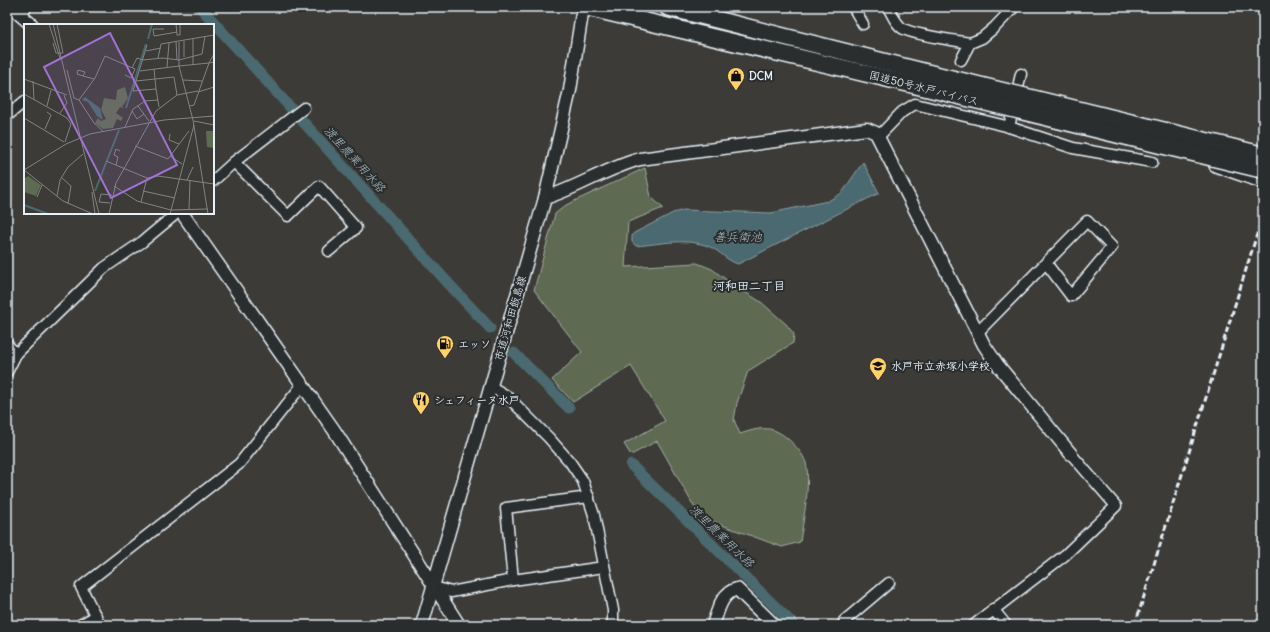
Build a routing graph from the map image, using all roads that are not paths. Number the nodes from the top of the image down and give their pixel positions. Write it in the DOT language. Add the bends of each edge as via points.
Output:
graph roads {
  1 [pos="11,7"];
  2 [pos="584,7"];
  3 [pos="667,7"];
  4 [pos="853,7"];
  5 [pos="888,7"];
  6 [pos="1014,7"];
  7 [pos="24,11"];
  8 [pos="31,24"];
  9 [pos="863,24"];
  10 [pos="970,43"];
  11 [pos="961,60"];
  12 [pos="1022,74"];
  13 [pos="915,78"];
  14 [pos="24,102"];
  15 [pos="304,108"];
  16 [pos="7,116"];
  17 [pos="1009,127"];
  18 [pos="878,137"];
  19 [pos="1174,148"];
  20 [pos="1260,154"];
  21 [pos="234,162"];
  22 [pos="1152,162"];
  23 [pos="1263,170"];
  24 [pos="214,180"];
  25 [pos="1263,180"];
  26 [pos="544,198"];
  27 [pos="176,214"];
  28 [pos="183,214"];
  29 [pos="329,251"];
  30 [pos="1046,263"];
  31 [pos="978,332"];
  32 [pos="7,344"];
  33 [pos="16,354"];
  34 [pos="7,372"];
  35 [pos="303,384"];
  36 [pos="490,386"];
  37 [pos="1070,454"];
  38 [pos="589,497"];
  39 [pos="604,567"];
  40 [pos="514,580"];
  41 [pos="889,583"];
  42 [pos="434,587"];
  43 [pos="993,609"];
  44 [pos="98,620"];
  45 [pos="80,625"];
  46 [pos="422,625"];
  47 [pos="458,625"];
  48 [pos="613,625"];
  49 [pos="713,625"];
  50 [pos="774,625"];
  51 [pos="847,625"];
  52 [pos="974,625"];
  53 [pos="1006,625"];
  1 -- 7 [label="street"];
  2 -- 13 [label="highway, 国道50号水戸バイパス"];
  2 -- 26 [label="street, 市道河和田飯島線" via="570,90"];
  3 -- 13 [label="highway, 国道50号水戸バイパス"];
  4 -- 9 [label="street"];
  5 -- 10 [label="street" via="895,20 912,32"];
  6 -- 10 [label="street" via="982,38"];
  7 -- 8 [label="street"];
  10 -- 11 [label="street"];
  12 -- 17 [label="street"];
  13 -- 19 [label="highway, 国道50号水戸バイパス, bridge"];
  13 -- 20 [label="highway, 国道50号水戸バイパス, bridge"];
  14 -- 16 [label="street"];
  15 -- 21 [label="street"];
  17 -- 18 [label="street" via="915,104 902,112"];
  17 -- 22 [label="street" via="1073,148"];
  18 -- 26 [label="street" via="876,132 867,129 640,159"];
  18 -- 31 [label="street"];
  19 -- 23 [label="highway, 国道50号水戸バイパス, bridge"];
  19 -- 25 [label="highway, bridge"];
  21 -- 24 [label="street"];
  21 -- 29 [label="street" via="288,216 320,186 356,228"];
  26 -- 36 [label="street, 市道河和田飯島線"];
  27 -- 33 [label="street" via="142,242 104,268"];
  28 -- 35 [label="street"];
  30 -- 30 [label="street" via="1087,221 1112,247 1071,296"];
  30 -- 31 [label="street"];
  31 -- 37 [label="street" via="997,364"];
  32 -- 33 [label="street"];
  33 -- 34 [label="street"];
  35 -- 42 [label="street"];
  35 -- 44 [label="street" via="239,464 81,587"];
  36 -- 38 [label="street" via="507,396 570,462 583,481"];
  36 -- 42 [label="street, 市道河和田飯島線"];
  37 -- 43 [label="street" via="1116,506 1065,555"];
  38 -- 39 [label="street"];
  38 -- 40 [label="street" via="506,508"];
  39 -- 40 [label="street"];
  39 -- 48 [label="street" via="613,610"];
  40 -- 42 [label="street" via="451,592"];
  41 -- 51 [label="street" via="844,621"];
  42 -- 46 [label="street, 市道河和田飯島線"];
  42 -- 47 [label="street"];
  43 -- 52 [label="street"];
  43 -- 53 [label="street"];
  44 -- 45 [label="street"];
  49 -- 50 [label="street" via="724,597 737,589"];
}
